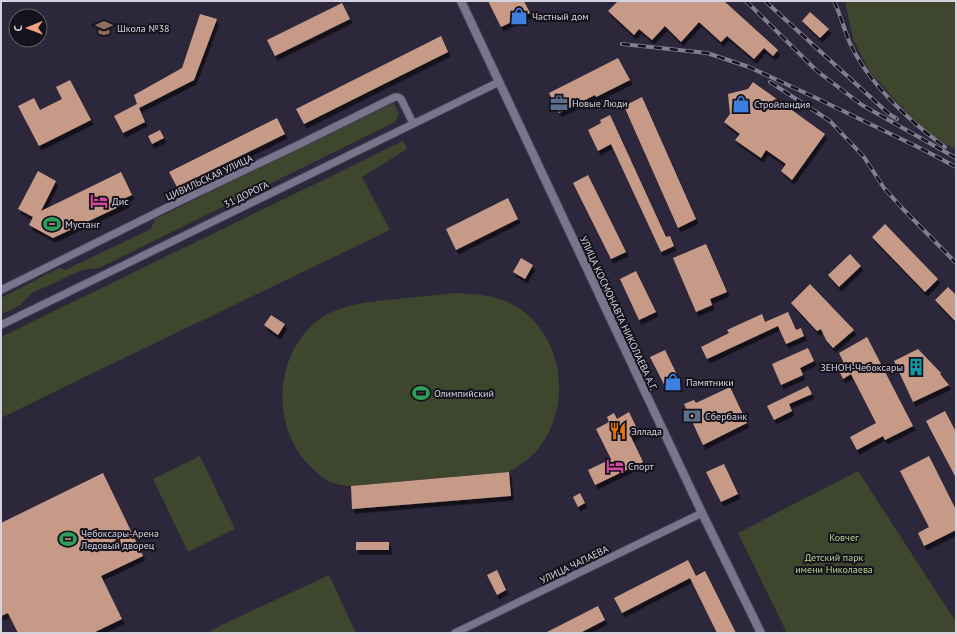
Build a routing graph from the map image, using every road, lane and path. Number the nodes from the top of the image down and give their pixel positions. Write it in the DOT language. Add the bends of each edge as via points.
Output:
graph roads {
  1 [pos="461,1"];
  2 [pos="499,82"];
  3 [pos="413,123"];
  4 [pos="1,290"];
  5 [pos="1,325"];
  6 [pos="702,513"];
  7 [pos="455,633"];
  8 [pos="761,633"];
  1 -- 2 [label="street, УЛИЦА КОСМОНАВТА НИКОЛАЕВА А.Г."];
  2 -- 3 [label="street, 31 ДОРОГА"];
  2 -- 6 [label="street, УЛИЦА КОСМОНАВТА НИКОЛАЕВА А.Г."];
  3 -- 4 [label="street, ЦИВИЛЬСКАЯ УЛИЦА" via="401,99 395,97"];
  3 -- 5 [label="street, 31 ДОРОГА"];
  6 -- 7 [label="street, УЛИЦА ЧАПАЕВА"];
  6 -- 8 [label="street, УЛИЦА КОСМОНАВТА НИКОЛАЕВА А.Г."];
}
